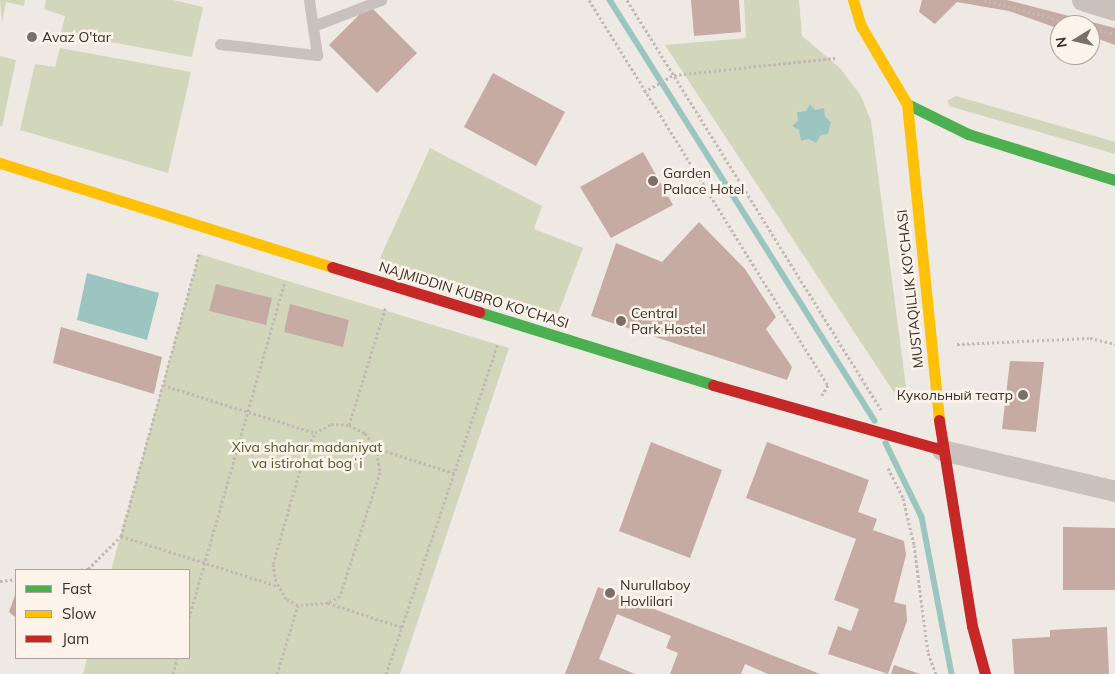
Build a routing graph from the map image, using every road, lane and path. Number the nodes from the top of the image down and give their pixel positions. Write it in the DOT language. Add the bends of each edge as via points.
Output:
graph roads {
  1 [pos="309,0"];
  2 [pos="381,0"];
  3 [pos="589,0"];
  4 [pos="627,0"];
  5 [pos="853,0"];
  6 [pos="984,0"];
  7 [pos="1082,0"];
  8 [pos="1115,10"];
  9 [pos="1050,17"];
  10 [pos="313,26"];
  11 [pos="1100,30"];
  12 [pos="1115,34"];
  13 [pos="220,44"];
  14 [pos="835,58"];
  15 [pos="674,75"];
  16 [pos="644,92"];
  17 [pos="907,104"];
  18 [pos="0,163"];
  19 [pos="1115,180"];
  20 [pos="198,254"];
  21 [pos="285,282"];
  22 [pos="384,312"];
  23 [pos="498,344"];
  24 [pos="957,344"];
  25 [pos="1115,344"];
  26 [pos="163,385"];
  27 [pos="248,411"];
  28 [pos="882,412"];
  29 [pos="810,414"];
  30 [pos="349,425"];
  31 [pos="315,433"];
  32 [pos="376,448"];
  33 [pos="942,450"];
  34 [pos="888,468"];
  35 [pos="454,473"];
  36 [pos="1115,491"];
  37 [pos="121,536"];
  38 [pos="204,563"];
  39 [pos="82,569"];
  40 [pos="15,579"];
  41 [pos="0,581"];
  42 [pos="278,586"];
  43 [pos="328,603"];
  44 [pos="298,605"];
  45 [pos="190,614"];
  46 [pos="402,627"];
  47 [pos="177,659"];
  48 [pos="173,674"];
  49 [pos="277,674"];
  50 [pos="386,674"];
  51 [pos="936,674"];
  52 [pos="985,674"];
  1 -- 10 [label="lane"];
  2 -- 10 [label="lane"];
  3 -- 16 [label="path"];
  4 -- 15 [label="path"];
  5 -- 17 [label="main road, MUSTAQILLIK KO'CHASI" via="861,26"];
  6 -- 9 [label="path"];
  7 -- 8 [label="street"];
  10 -- 13 [label="lane" via="317,55"];
  11 -- 12 [label="path"];
  14 -- 15 [label="path"];
  15 -- 16 [label="path"];
  15 -- 28 [label="path"];
  16 -- 29 [label="path" via="828,385"];
  17 -- 19 [label="main road" via="968,134"];
  17 -- 33 [label="main road, MUSTAQILLIK KO'CHASI"];
  18 -- 29 [label="main road, NAJMIDDIN KUBRO KO'CHASI"];
  20 -- 26 [label="path"];
  21 -- 27 [label="path"];
  22 -- 30 [label="path"];
  23 -- 35 [label="path"];
  24 -- 25 [label="path" via="1090,338"];
  26 -- 27 [label="path"];
  26 -- 37 [label="path"];
  27 -- 31 [label="path"];
  27 -- 38 [label="path"];
  29 -- 33 [label="main road, NAJMIDDIN KUBRO KO'CHASI"];
  30 -- 31 [label="path" via="331,424"];
  30 -- 32 [label="path" via="365,433"];
  31 -- 42 [label="path" via="306,450 273,564"];
  32 -- 35 [label="path"];
  32 -- 43 [label="path" via="380,472 340,596"];
  33 -- 36 [label="street"];
  33 -- 52 [label="main road, MUSTAQILLIK KO'CHASI" via="951,487 972,626"];
  34 -- 51 [label="path" via="903,498 914,545 928,653"];
  35 -- 46 [label="path"];
  37 -- 38 [label="path"];
  37 -- 39 [label="path" via="88,568"];
  38 -- 42 [label="path"];
  38 -- 45 [label="path"];
  40 -- 41 [label="path"];
  42 -- 44 [label="path" via="286,599"];
  43 -- 44 [label="path"];
  43 -- 46 [label="path"];
  44 -- 49 [label="path"];
  46 -- 50 [label="path"];
  47 -- 48 [label="path"];
}
